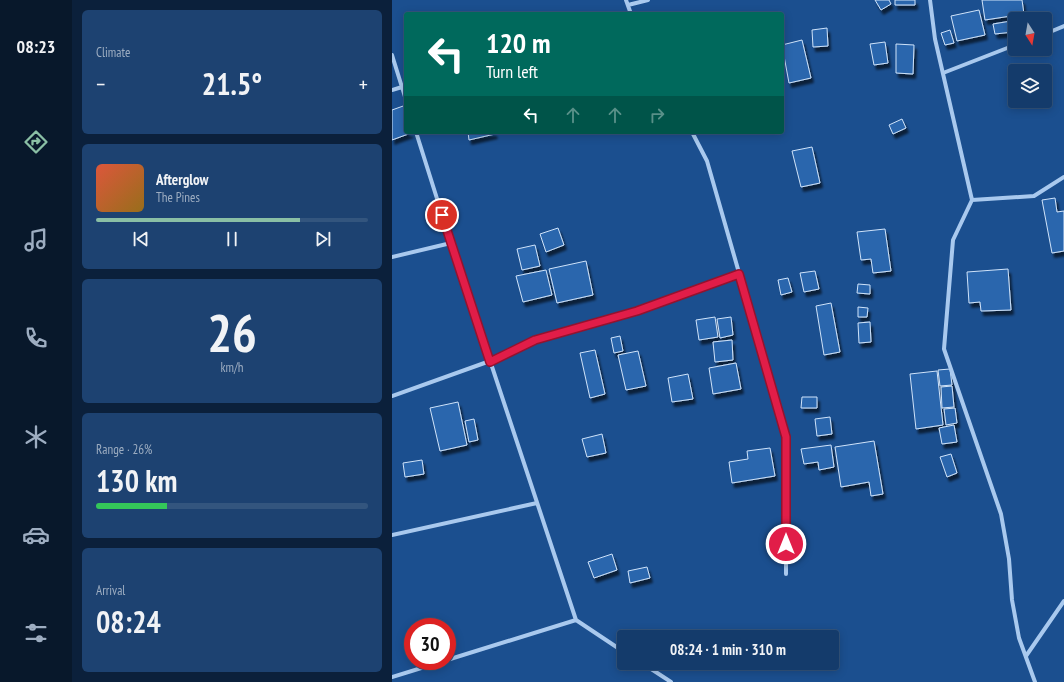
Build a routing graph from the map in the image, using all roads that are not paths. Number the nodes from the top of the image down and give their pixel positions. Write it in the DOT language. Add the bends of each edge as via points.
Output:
graph roads {
  1 [pos="626,0"];
  2 [pos="648,0"];
  3 [pos="930,0"];
  4 [pos="628,5"];
  5 [pos="630,12"];
  6 [pos="1064,26"];
  7 [pos="1052,31"];
  8 [pos="1008,48"];
  9 [pos="392,55"];
  10 [pos="943,72"];
  11 [pos="402,87"];
  12 [pos="392,90"];
  13 [pos="404,94"];
  14 [pos="417,134"];
  15 [pos="693,134"];
  16 [pos="1064,177"];
  17 [pos="972,200"];
  18 [pos="451,243"];
  19 [pos="392,257"];
  20 [pos="739,274"];
  21 [pos="490,362"];
  22 [pos="392,396"];
  23 [pos="537,502"];
  24 [pos="392,535"];
  25 [pos="786,574"];
  26 [pos="1064,601"];
  27 [pos="576,620"];
  28 [pos="617,647"];
  29 [pos="1026,656"];
  30 [pos="456,657"];
  31 [pos="415,670"];
  32 [pos="653,670"];
  33 [pos="392,677"];
  34 [pos="671,682"];
  35 [pos="1035,682"];
  1 -- 4 [label="street"];
  2 -- 4 [label="street"];
  3 -- 10 [label="street"];
  4 -- 5 [label="street"];
  6 -- 7 [label="street"];
  8 -- 10 [label="street"];
  9 -- 11 [label="street"];
  10 -- 17 [label="street"];
  11 -- 12 [label="street"];
  11 -- 13 [label="street"];
  14 -- 18 [label="street"];
  15 -- 20 [label="street" via="707,162"];
  16 -- 17 [label="street" via="1034,196"];
  17 -- 29 [label="street" via="953,240 944,349 1001,514 1009,558 1012,600 1019,638"];
  18 -- 19 [label="street"];
  18 -- 21 [label="street"];
  20 -- 21 [label="street" via="637,311 535,340"];
  20 -- 25 [label="street" via="786,437"];
  21 -- 22 [label="street"];
  21 -- 23 [label="street"];
  23 -- 24 [label="street"];
  23 -- 27 [label="street"];
  26 -- 29 [label="street"];
  27 -- 28 [label="street"];
  27 -- 30 [label="street"];
  29 -- 35 [label="street"];
  31 -- 33 [label="street"];
  32 -- 34 [label="street"];
}
